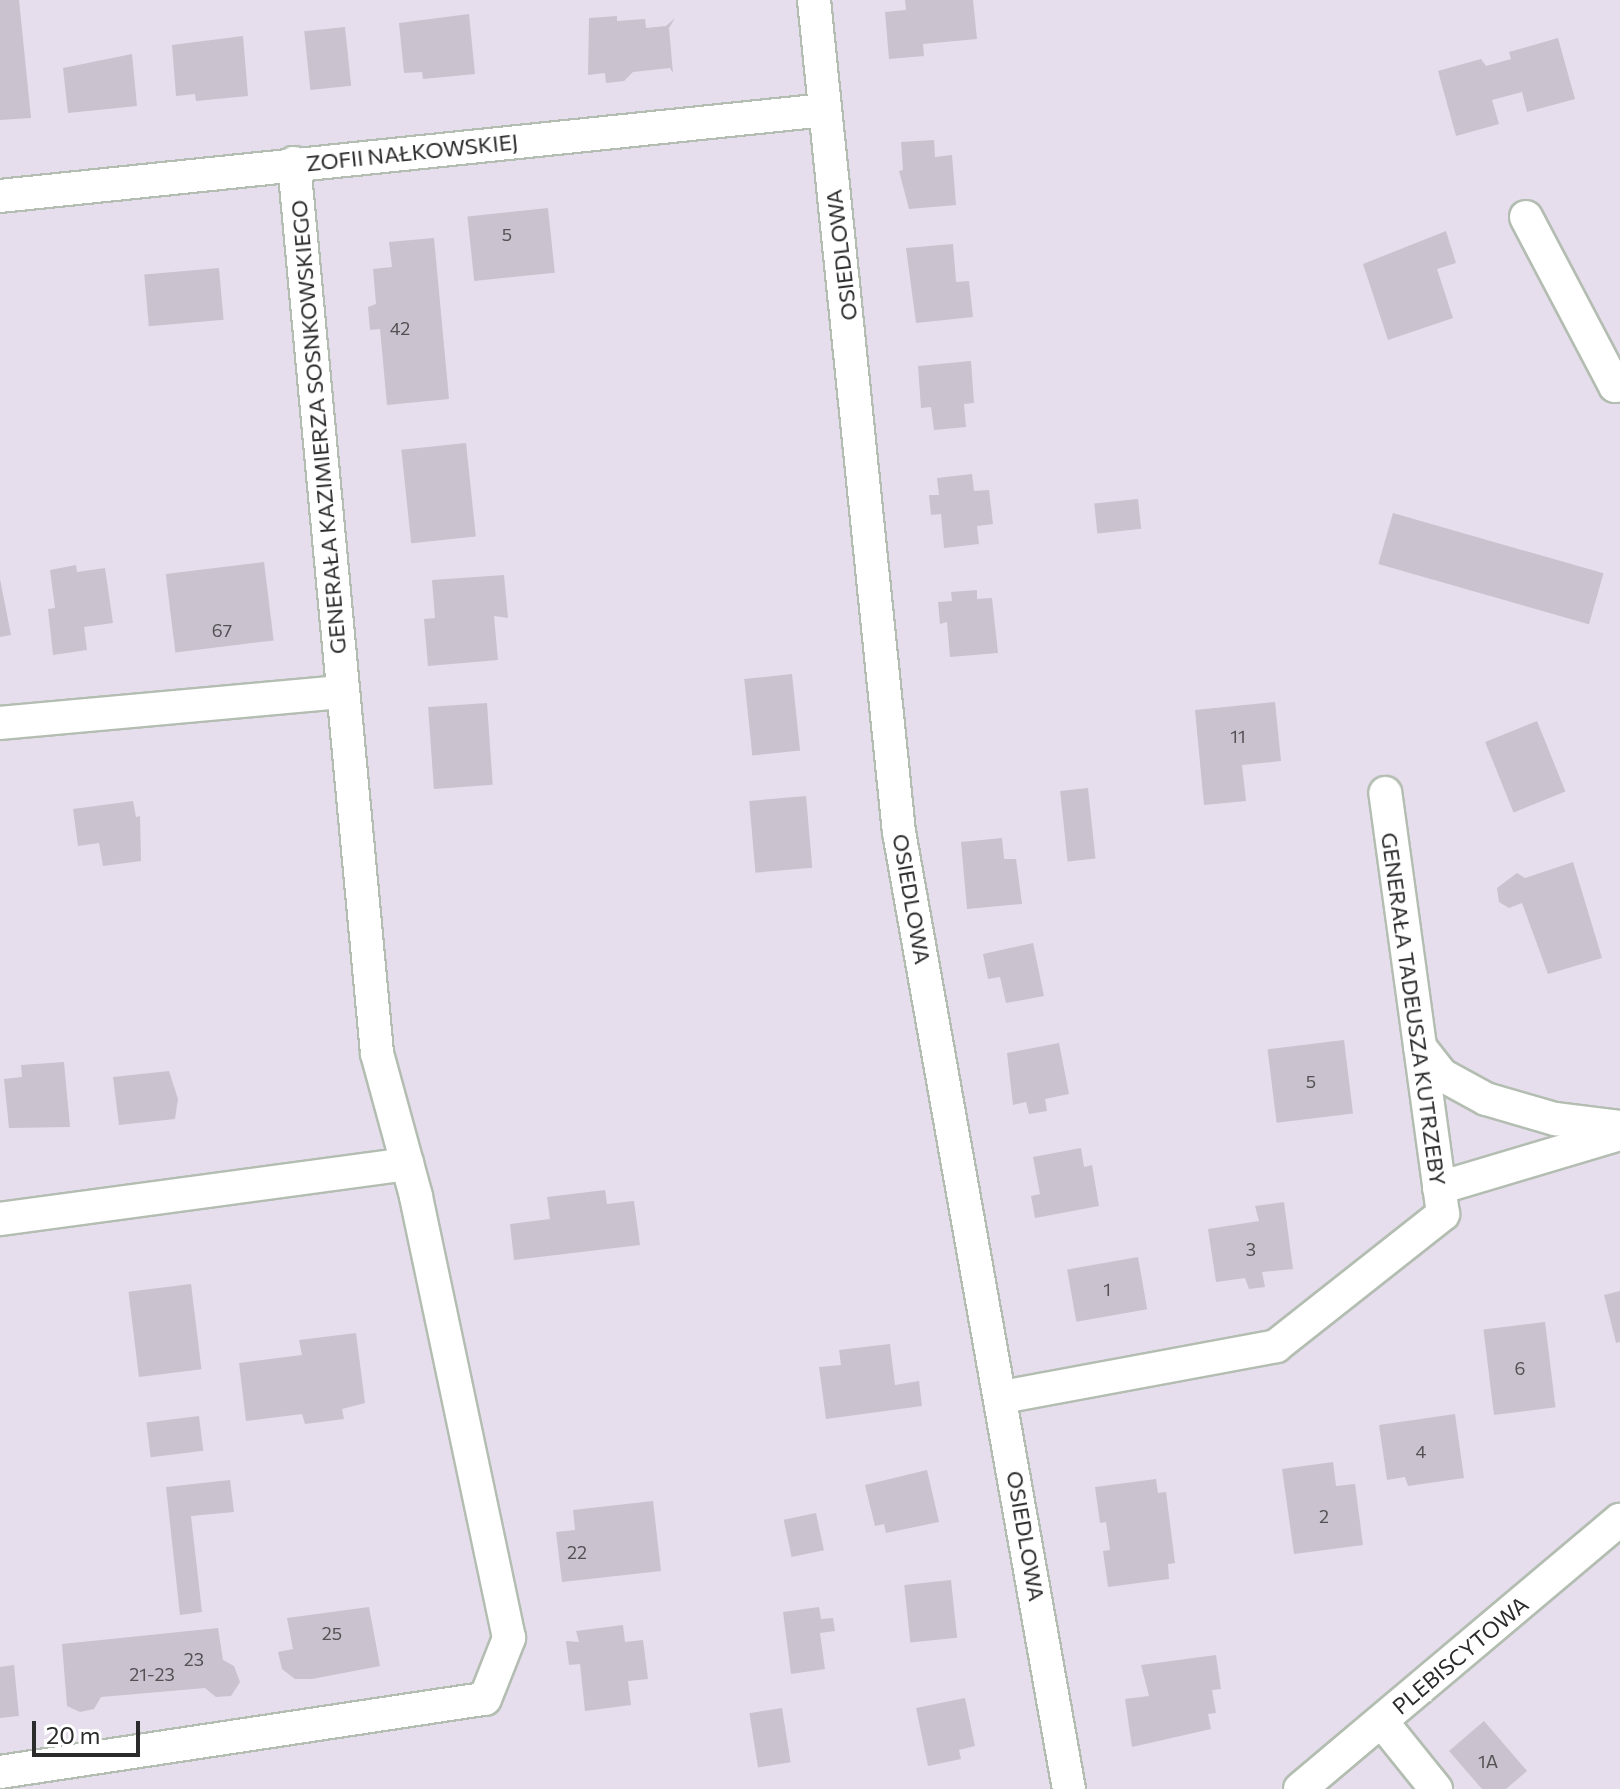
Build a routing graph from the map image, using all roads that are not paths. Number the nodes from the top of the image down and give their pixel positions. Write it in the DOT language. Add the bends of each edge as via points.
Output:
graph roads {
  1 [pos="814,0"];
  2 [pos="825,110"];
  3 [pos="294,163"];
  4 [pos="0,196"];
  5 [pos="1526,217"];
  6 [pos="1620,385"];
  7 [pos="342,692"];
  8 [pos="0,723"];
  9 [pos="1385,793"];
  10 [pos="1420,1047"];
  11 [pos="1620,1127"];
  12 [pos="1620,1134"];
  13 [pos="407,1164"];
  14 [pos="1439,1188"];
  15 [pos="0,1219"];
  16 [pos="1002,1397"];
  17 [pos="1620,1520"];
  18 [pos="1382,1722"];
  19 [pos="0,1772"];
  20 [pos="1069,1789"];
  21 [pos="1300,1789"];
  22 [pos="1436,1789"];
  1 -- 2 [label="street, OSIEDLOWA"];
  2 -- 3 [label="street, ZOFII NAŁKOWSKIEJ"];
  2 -- 16 [label="street, OSIEDLOWA" via="899,832"];
  3 -- 4 [label="street, ZOFII NAŁKOWSKIEJ"];
  3 -- 7 [label="street, GENERAŁA KAZIMIERZA SOSNKOWSKIEGO"];
  5 -- 6 [label="street" via="1615,386"];
  7 -- 8 [label="street"];
  7 -- 13 [label="street, GENERAŁA KAZIMIERZA SOSNKOWSKIEGO" via="377,1053"];
  9 -- 10 [label="street, GENERAŁA TADEUSZA KUTRZEBY"];
  10 -- 11 [label="street" via="1442,1075 1486,1099 1555,1119"];
  10 -- 14 [label="street, GENERAŁA TADEUSZA KUTRZEBY"];
  12 -- 14 [label="street"];
  13 -- 15 [label="street"];
  13 -- 19 [label="street, GENERAŁA KAZIMIERZA SOSNKOWSKIEGO" via="509,1638 485,1699"];
  14 -- 16 [label="street, GENERAŁA TADEUSZA KUTRZEBY" via="1443,1214 1276,1346"];
  16 -- 20 [label="street, OSIEDLOWA"];
  17 -- 18 [label="street, PLEBISCYTOWA"];
  18 -- 21 [label="street, PLEBISCYTOWA"];
  18 -- 22 [label="street"];
}
